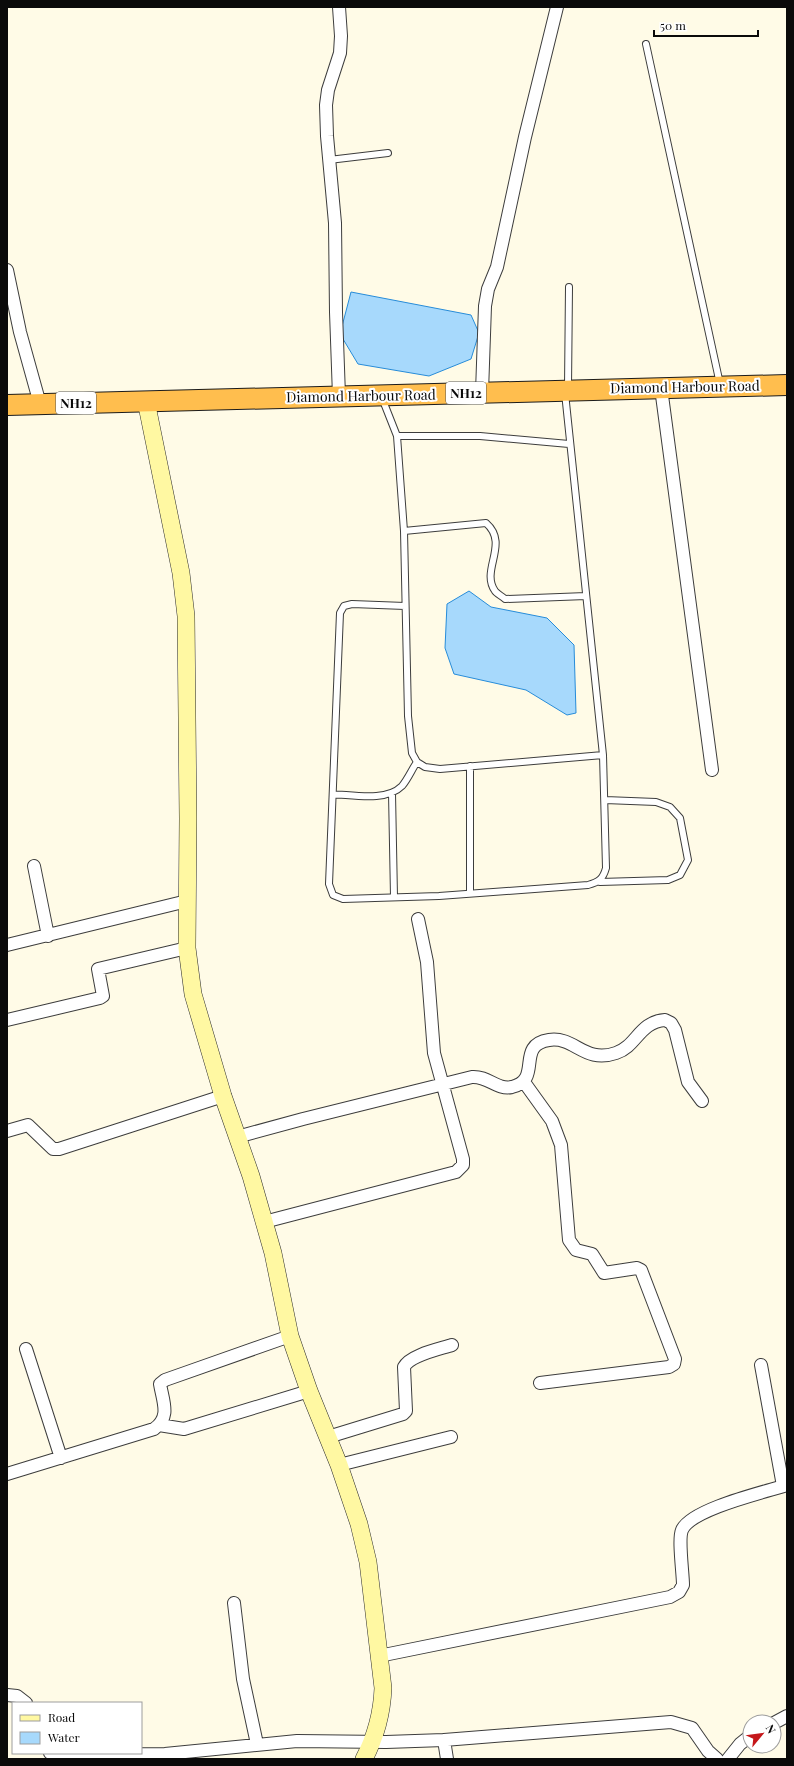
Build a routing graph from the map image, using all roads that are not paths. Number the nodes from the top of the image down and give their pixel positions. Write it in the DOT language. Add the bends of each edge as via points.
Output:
graph roads {
  1 [pos="339,7"];
  2 [pos="557,7"];
  3 [pos="646,44"];
  4 [pos="388,154"];
  5 [pos="329,160"];
  6 [pos="7,270"];
  7 [pos="569,287"];
  8 [pos="787,385"];
  9 [pos="721,387"];
  10 [pos="661,388"];
  11 [pos="566,390"];
  12 [pos="482,392"];
  13 [pos="381,395"];
  14 [pos="339,396"];
  15 [pos="146,401"];
  16 [pos="40,404"];
  17 [pos="7,405"];
  18 [pos="397,436"];
  19 [pos="570,444"];
  20 [pos="404,531"];
  21 [pos="586,596"];
  22 [pos="405,606"];
  23 [pos="603,755"];
  24 [pos="417,762"];
  25 [pos="470,766"];
  26 [pos="712,770"];
  27 [pos="392,793"];
  28 [pos="333,794"];
  29 [pos="605,800"];
  30 [pos="34,866"];
  31 [pos="600,882"];
  32 [pos="470,892"];
  33 [pos="394,897"];
  34 [pos="186,901"];
  35 [pos="418,919"];
  36 [pos="48,936"];
  37 [pos="7,945"];
  38 [pos="187,948"];
  39 [pos="7,1020"];
  40 [pos="524,1082"];
  41 [pos="444,1084"];
  42 [pos="223,1096"];
  43 [pos="702,1101"];
  44 [pos="7,1130"];
  45 [pos="237,1137"];
  46 [pos="264,1222"];
  47 [pos="290,1336"];
  48 [pos="452,1345"];
  49 [pos="26,1349"];
  50 [pos="760,1365"];
  51 [pos="540,1383"];
  52 [pos="309,1391"];
  53 [pos="159,1425"];
  54 [pos="328,1437"];
  55 [pos="451,1437"];
  56 [pos="61,1458"];
  57 [pos="339,1465"];
  58 [pos="7,1474"];
  59 [pos="785,1486"];
  60 [pos="234,1603"];
  61 [pos="379,1656"];
  62 [pos="7,1694"];
  63 [pos="25,1702"];
  64 [pos="444,1740"];
  65 [pos="373,1742"];
  66 [pos="742,1742"];
  67 [pos="257,1744"];
  68 [pos="52,1754"];
  69 [pos="706,1754"];
  70 [pos="364,1759"];
  71 [pos="447,1759"];
  72 [pos="717,1759"];
  73 [pos="728,1759"];
  1 -- 5 [label="street" via="340,53 326,105"];
  2 -- 12 [label="street" via="497,267 488,289 485,306"];
  3 -- 9 [label="lane"];
  4 -- 5 [label="lane"];
  5 -- 14 [label="street" via="336,223"];
  6 -- 16 [label="street" via="20,332"];
  7 -- 11 [label="lane"];
  8 -- 9 [label="highway, Diamond Harbour Road / NH12"];
  9 -- 10 [label="highway, Diamond Harbour Road / NH12"];
  10 -- 11 [label="highway, Diamond Harbour Road / NH12"];
  10 -- 26 [label="street"];
  11 -- 12 [label="highway, Diamond Harbour Road / NH12"];
  11 -- 19 [label="lane"];
  12 -- 13 [label="highway, Diamond Harbour Road / NH12"];
  13 -- 14 [label="highway, Diamond Harbour Road / NH12"];
  13 -- 18 [label="lane"];
  14 -- 15 [label="highway, Diamond Harbour Road / NH12"];
  15 -- 16 [label="highway, Diamond Harbour Road / NH12"];
  15 -- 34 [label="main road" via="181,573 186,616"];
  16 -- 17 [label="highway, Diamond Harbour Road / NH12"];
  18 -- 19 [label="lane" via="480,436"];
  18 -- 20 [label="lane"];
  19 -- 21 [label="lane"];
  20 -- 21 [label="lane" via="486,523 494,530 497,540 491,580 495,591 505,599"];
  20 -- 22 [label="lane"];
  21 -- 23 [label="lane"];
  22 -- 24 [label="lane" via="408,716 412,753"];
  22 -- 28 [label="lane" via="352,604 344,606 340,613"];
  23 -- 25 [label="lane"];
  23 -- 29 [label="lane"];
  24 -- 25 [label="lane" via="425,767"];
  24 -- 27 [label="lane" via="403,785"];
  25 -- 32 [label="lane"];
  27 -- 28 [label="lane" via="378,796"];
  27 -- 33 [label="lane"];
  28 -- 33 [label="lane" via="329,884 333,895 343,899"];
  29 -- 31 [label="lane" via="606,868"];
  29 -- 31 [label="lane" via="656,802 670,807 680,818 688,860 680,875 668,880"];
  30 -- 36 [label="street"];
  31 -- 32 [label="lane" via="588,885"];
  32 -- 33 [label="lane"];
  34 -- 36 [label="street"];
  34 -- 38 [label="main road"];
  35 -- 41 [label="street" via="427,962 434,1053"];
  36 -- 37 [label="street"];
  38 -- 39 [label="street" via="99,968 97,970 103,996 100,998"];
  38 -- 42 [label="main road" via="193,994"];
  40 -- 41 [label="street" via="502,1088 478,1077"];
  40 -- 43 [label="street" via="531,1054 539,1043 560,1040 592,1056 615,1054 629,1045 649,1024 665,1020 671,1023 675,1030 688,1082"];
  40 -- 51 [label="street" via="552,1121 559,1140 569,1240 576,1250 592,1254 604,1273 637,1268 641,1270 675,1359 674,1364 669,1367"];
  41 -- 45 [label="street"];
  41 -- 46 [label="street" via="463,1159 463,1165 456,1172"];
  42 -- 44 [label="street" via="59,1149 52,1149 28,1125"];
  42 -- 45 [label="main road"];
  45 -- 46 [label="main road"];
  46 -- 47 [label="main road"];
  47 -- 52 [label="main road"];
  47 -- 53 [label="street" via="165,1380 160,1384 165,1416"];
  48 -- 54 [label="street" via="413,1358 406,1363 404,1414"];
  49 -- 56 [label="street"];
  50 -- 59 [label="street"];
  52 -- 53 [label="street" via="184,1429"];
  52 -- 54 [label="main road"];
  53 -- 56 [label="street" via="154,1429"];
  54 -- 57 [label="main road"];
  55 -- 57 [label="street"];
  56 -- 58 [label="street"];
  57 -- 61 [label="main road" via="359,1524 368,1562"];
  59 -- 61 [label="street" via="721,1505 690,1520 681,1532 683,1585 679,1592 670,1596"];
  60 -- 67 [label="street" via="243,1679"];
  61 -- 65 [label="main road" via="383,1688 382,1709"];
  62 -- 63 [label="street" via="17,1696"];
  64 -- 65 [label="street"];
  64 -- 69 [label="street" via="671,1722 686,1724 692,1728"];
  64 -- 71 [label="street"];
  65 -- 67 [label="street" via="298,1740"];
  65 -- 70 [label="main road"];
  66 -- 73 [label="street"];
  67 -- 68 [label="street" via="165,1754"];
  69 -- 72 [label="street"];
}
